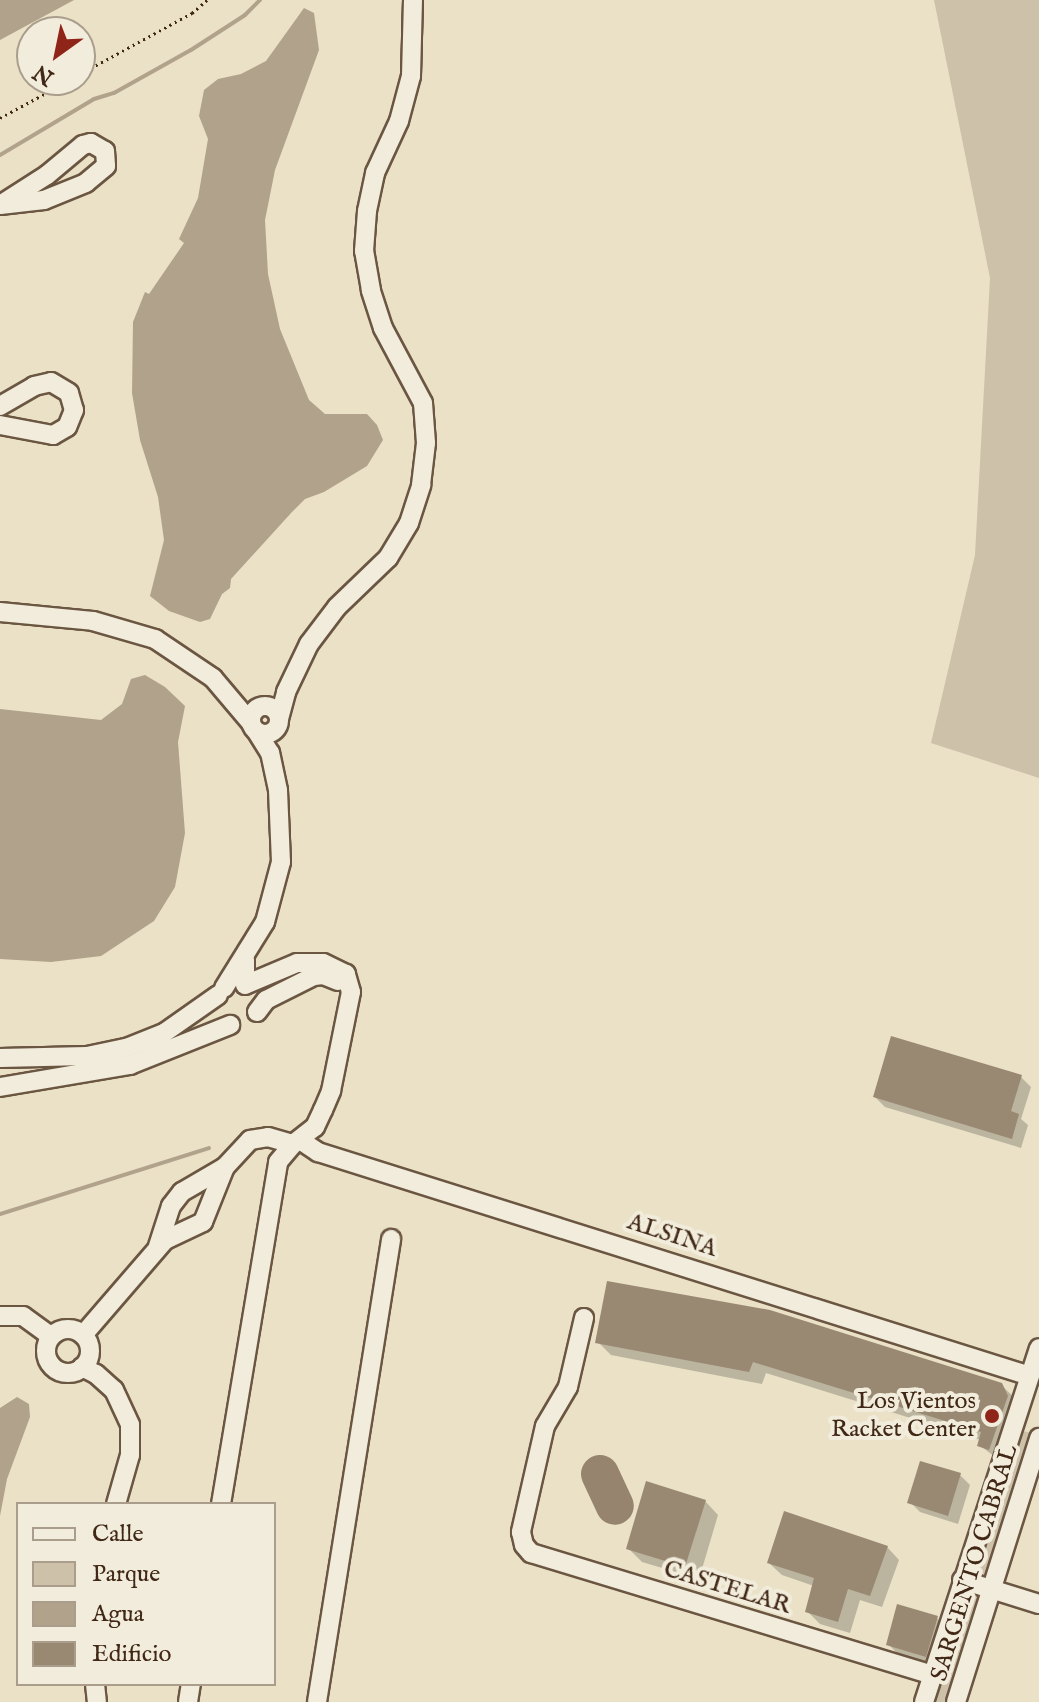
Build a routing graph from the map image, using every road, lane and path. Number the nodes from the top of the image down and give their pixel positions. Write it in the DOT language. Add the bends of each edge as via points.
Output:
graph roads {
  1 [pos="207,0"];
  2 [pos="413,0"];
  3 [pos="96,65"];
  4 [pos="41,96"];
  5 [pos="0,118"];
  6 [pos="0,205"];
  7 [pos="0,406"];
  8 [pos="0,425"];
  9 [pos="0,612"];
  10 [pos="264,720"];
  11 [pos="245,960"];
  12 [pos="245,985"];
  13 [pos="221,991"];
  14 [pos="257,1012"];
  15 [pos="343,1022"];
  16 [pos="230,1025"];
  17 [pos="28,1056"];
  18 [pos="0,1058"];
  19 [pos="27,1081"];
  20 [pos="0,1087"];
  21 [pos="296,1142"];
  22 [pos="225,1167"];
  23 [pos="391,1239"];
  24 [pos="154,1251"];
  25 [pos="0,1316"];
  26 [pos="584,1318"];
  27 [pos="83,1335"];
  28 [pos="51,1336"];
  29 [pos="1039,1348"];
  30 [pos="82,1367"];
  31 [pos="1030,1376"];
  32 [pos="1016,1420"];
  33 [pos="1039,1427"];
  34 [pos="1039,1438"];
  35 [pos="117,1502"];
  36 [pos="221,1502"];
  37 [pos="962,1580"];
  38 [pos="994,1590"];
  39 [pos="1039,1604"];
  40 [pos="932,1675"];
  41 [pos="317,1702"];
  42 [pos="924,1702"];
  43 [pos="956,1702"];
  1 -- 3 [label="path"];
  2 -- 10 [label="street" via="411,76 399,121 375,173 364,251 383,328 423,403 421,485 400,539 322,626 286,692"];
  4 -- 5 [label="path"];
  6 -- 6 [label="street" via="44,200 86,183 106,166 105,151 91,143 83,145"];
  7 -- 8 [label="street" via="51,382 69,393 74,410 67,427 53,435"];
  9 -- 10 [label="street" via="58,615 139,632 192,661"];
  10 -- 11 [label="street" via="282,816 281,862 272,904"];
  11 -- 12 [label="street"];
  11 -- 13 [label="street"];
  12 -- 13 [label="street"];
  12 -- 14 [label="street" via="258,999"];
  12 -- 15 [label="street" via="297,963 333,966 350,980"];
  13 -- 16 [label="street" via="217,1013"];
  13 -- 17 [label="street" via="164,1033 126,1048 87,1056"];
  14 -- 15 [label="street" via="285,989 323,975 337,979 343,988"];
  14 -- 16 [label="street" via="243,1026"];
  15 -- 21 [label="street" via="331,1091 315,1127"];
  16 -- 19 [label="street" via="130,1065"];
  17 -- 18 [label="street"];
  17 -- 19 [label="street"];
  19 -- 20 [label="street"];
  21 -- 22 [label="street, ALSINA" via="261,1136 250,1140"];
  21 -- 31 [label="street, ALSINA"];
  21 -- 36 [label="street" via="278,1162"];
  22 -- 24 [label="street" via="175,1198"];
  22 -- 24 [label="street" via="203,1222"];
  23 -- 41 [label="street"];
  24 -- 27 [label="street"];
  25 -- 28 [label="street" via="23,1316"];
  26 -- 40 [label="street, CASTELAR" via="568,1387 545,1426 521,1532 531,1553"];
  27 -- 28 [label="street" via="63,1330"];
  27 -- 30 [label="street" via="89,1355"];
  28 -- 30 [label="street" via="46,1350 50,1364 69,1373"];
  29 -- 31 [label="street, SARGENTO CABRAL"];
  30 -- 35 [label="street" via="114,1390 130,1425 130,1455"];
  31 -- 32 [label="street, SARGENTO CABRAL"];
  32 -- 33 [label="street"];
  32 -- 37 [label="street, SARGENTO CABRAL"];
  34 -- 38 [label="street, SARGENTO CABRAL"];
  37 -- 38 [label="street"];
  37 -- 40 [label="street, SARGENTO CABRAL"];
  38 -- 39 [label="street"];
  38 -- 43 [label="street, SARGENTO CABRAL"];
  40 -- 42 [label="street, SARGENTO CABRAL"];
}
